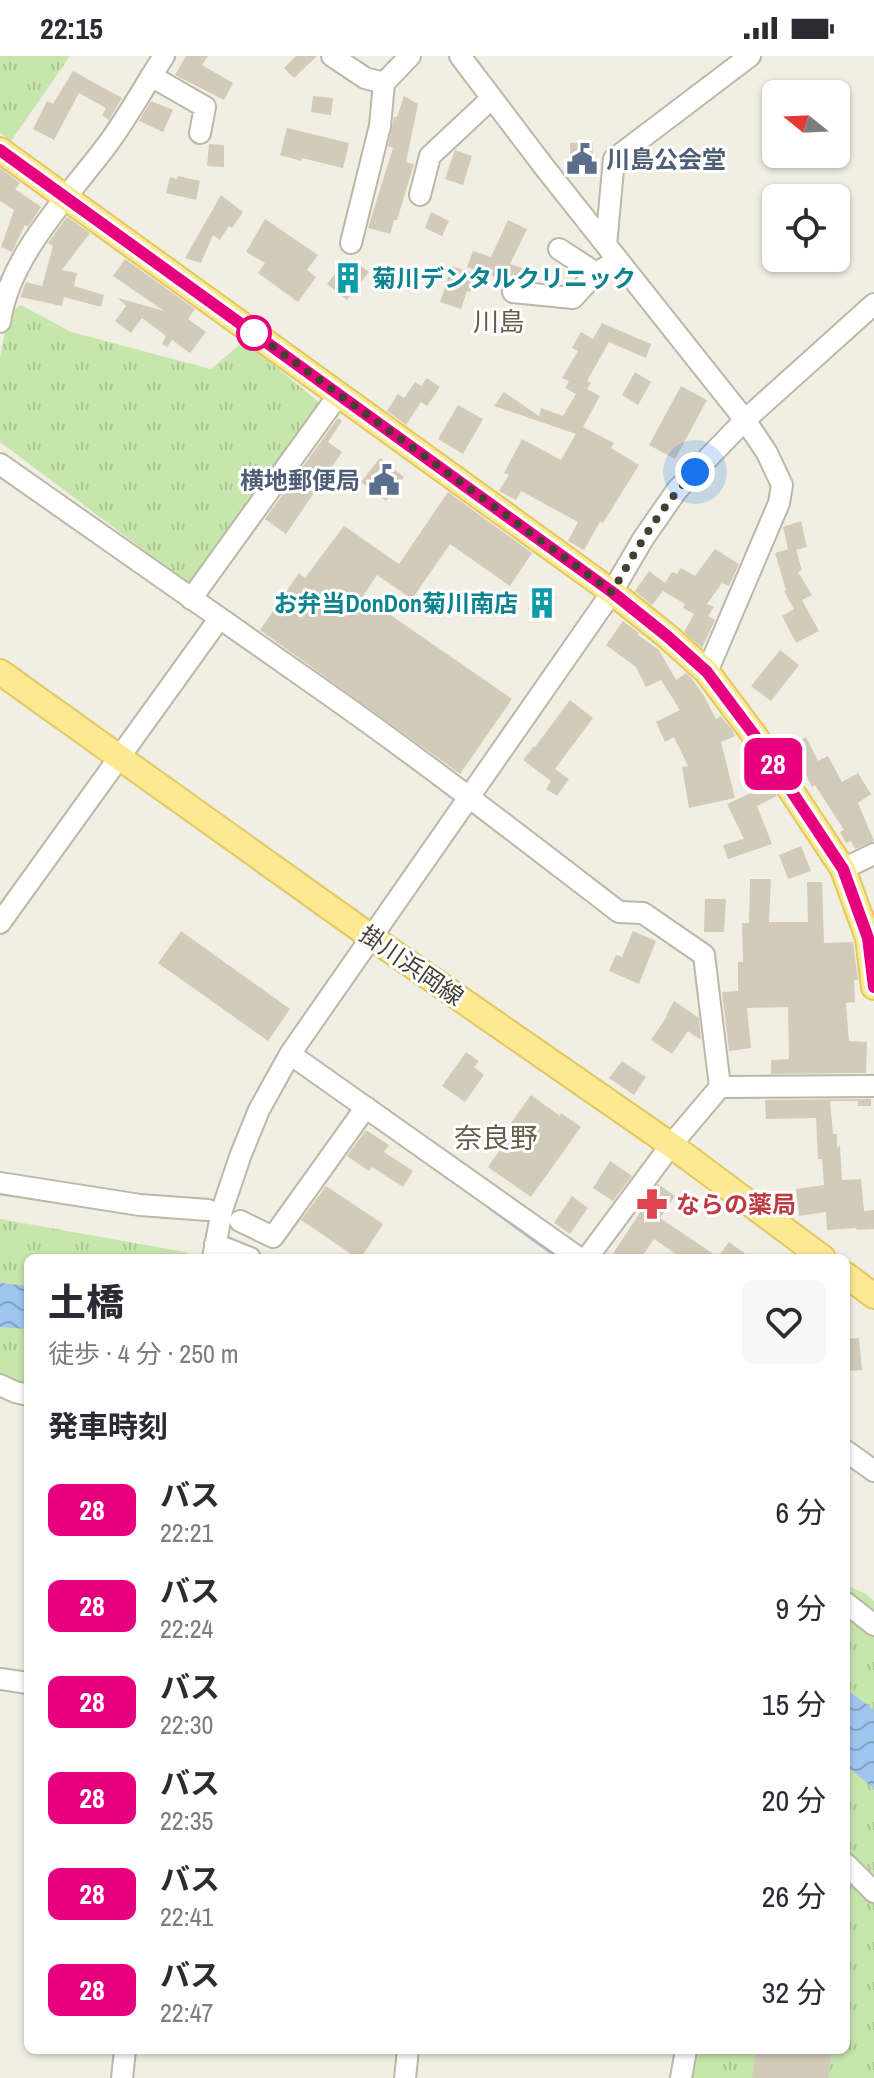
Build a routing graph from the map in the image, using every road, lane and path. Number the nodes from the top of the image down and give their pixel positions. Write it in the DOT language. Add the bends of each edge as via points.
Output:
graph roads {
  1 [pos="164,56"];
  2 [pos="332,56"];
  3 [pos="410,56"];
  4 [pos="460,56"];
  5 [pos="750,56"];
  6 [pos="151,76"];
  7 [pos="384,83"];
  8 [pos="492,98"];
  9 [pos="200,133"];
  10 [pos="0,150"];
  11 [pos="420,195"];
  12 [pos="67,197"];
  13 [pos="351,243"];
  14 [pos="559,249"];
  15 [pos="612,252"];
  16 [pos="596,273"];
  17 [pos="513,292"];
  18 [pos="874,304"];
  19 [pos="0,322"];
  20 [pos="339,394"];
  21 [pos="745,420"];
  22 [pos="0,464"];
  23 [pos="612,592"];
  24 [pos="191,599"];
  25 [pos="219,619"];
  26 [pos="0,672"];
  27 [pos="707,672"];
  28 [pos="119,757"];
  29 [pos="469,797"];
  30 [pos="874,854"];
  31 [pos="843,869"];
  32 [pos="0,923"];
  33 [pos="371,937"];
  34 [pos="874,987"];
  35 [pos="290,1054"];
  36 [pos="874,1086"];
  37 [pos="720,1087"];
  38 [pos="366,1107"];
  39 [pos="671,1145"];
  40 [pos="0,1183"];
  41 [pos="208,1210"];
  42 [pos="240,1221"];
  43 [pos="214,1251"];
  44 [pos="573,1254"];
  45 [pos="590,1254"];
  46 [pos="818,1254"];
  47 [pos="850,1278"];
  48 [pos="874,1296"];
  49 [pos="850,1454"];
  50 [pos="874,1471"];
  51 [pos="850,1606"];
  52 [pos="874,1625"];
  53 [pos="0,1679"];
  54 [pos="24,1682"];
  55 [pos="850,1868"];
  56 [pos="874,1892"];
  57 [pos="125,2054"];
  58 [pos="408,2054"];
  59 [pos="122,2078"];
  60 [pos="405,2078"];
  1 -- 6 [label="street"];
  2 -- 7 [label="street" via="365,78"];
  3 -- 7 [label="street"];
  4 -- 8 [label="street"];
  5 -- 15 [label="street" via="614,159"];
  6 -- 9 [label="street" via="205,107"];
  6 -- 12 [label="street"];
  7 -- 13 [label="street" via="380,126"];
  8 -- 11 [label="street" via="430,156"];
  8 -- 15 [label="street"];
  10 -- 12 [label="main road"];
  12 -- 19 [label="street" via="17,270"];
  12 -- 20 [label="main road"];
  14 -- 16 [label="street"];
  15 -- 16 [label="street"];
  15 -- 21 [label="street"];
  16 -- 17 [label="street" via="573,298"];
  18 -- 21 [label="street"];
  20 -- 23 [label="main road"];
  20 -- 24 [label="street"];
  21 -- 23 [label="street" via="677,490"];
  21 -- 27 [label="street" via="782,485"];
  22 -- 24 [label="street"];
  23 -- 27 [label="main road"];
  23 -- 29 [label="street"];
  24 -- 25 [label="street"];
  25 -- 28 [label="street"];
  25 -- 29 [label="street"];
  26 -- 28 [label="main road, 掛川浜岡線"];
  27 -- 31 [label="main road"];
  28 -- 32 [label="street"];
  28 -- 33 [label="main road, 掛川浜岡線"];
  29 -- 33 [label="street"];
  29 -- 37 [label="street" via="619,912 643,913 704,955"];
  30 -- 31 [label="street"];
  31 -- 34 [label="main road" via="868,938"];
  33 -- 35 [label="street"];
  33 -- 39 [label="main road, 掛川浜岡線"];
  35 -- 38 [label="street"];
  35 -- 43 [label="street" via="241,1154"];
  36 -- 37 [label="street"];
  37 -- 39 [label="street"];
  38 -- 42 [label="street" via="273,1237"];
  38 -- 44 [label="street"];
  39 -- 45 [label="street"];
  39 -- 46 [label="main road, 掛川浜岡線"];
  40 -- 41 [label="street"];
  47 -- 48 [label="main road"];
  49 -- 50 [label="street"];
  51 -- 52 [label="street"];
  53 -- 54 [label="street"];
  55 -- 56 [label="street"];
  57 -- 59 [label="street"];
  58 -- 60 [label="street"];
}
